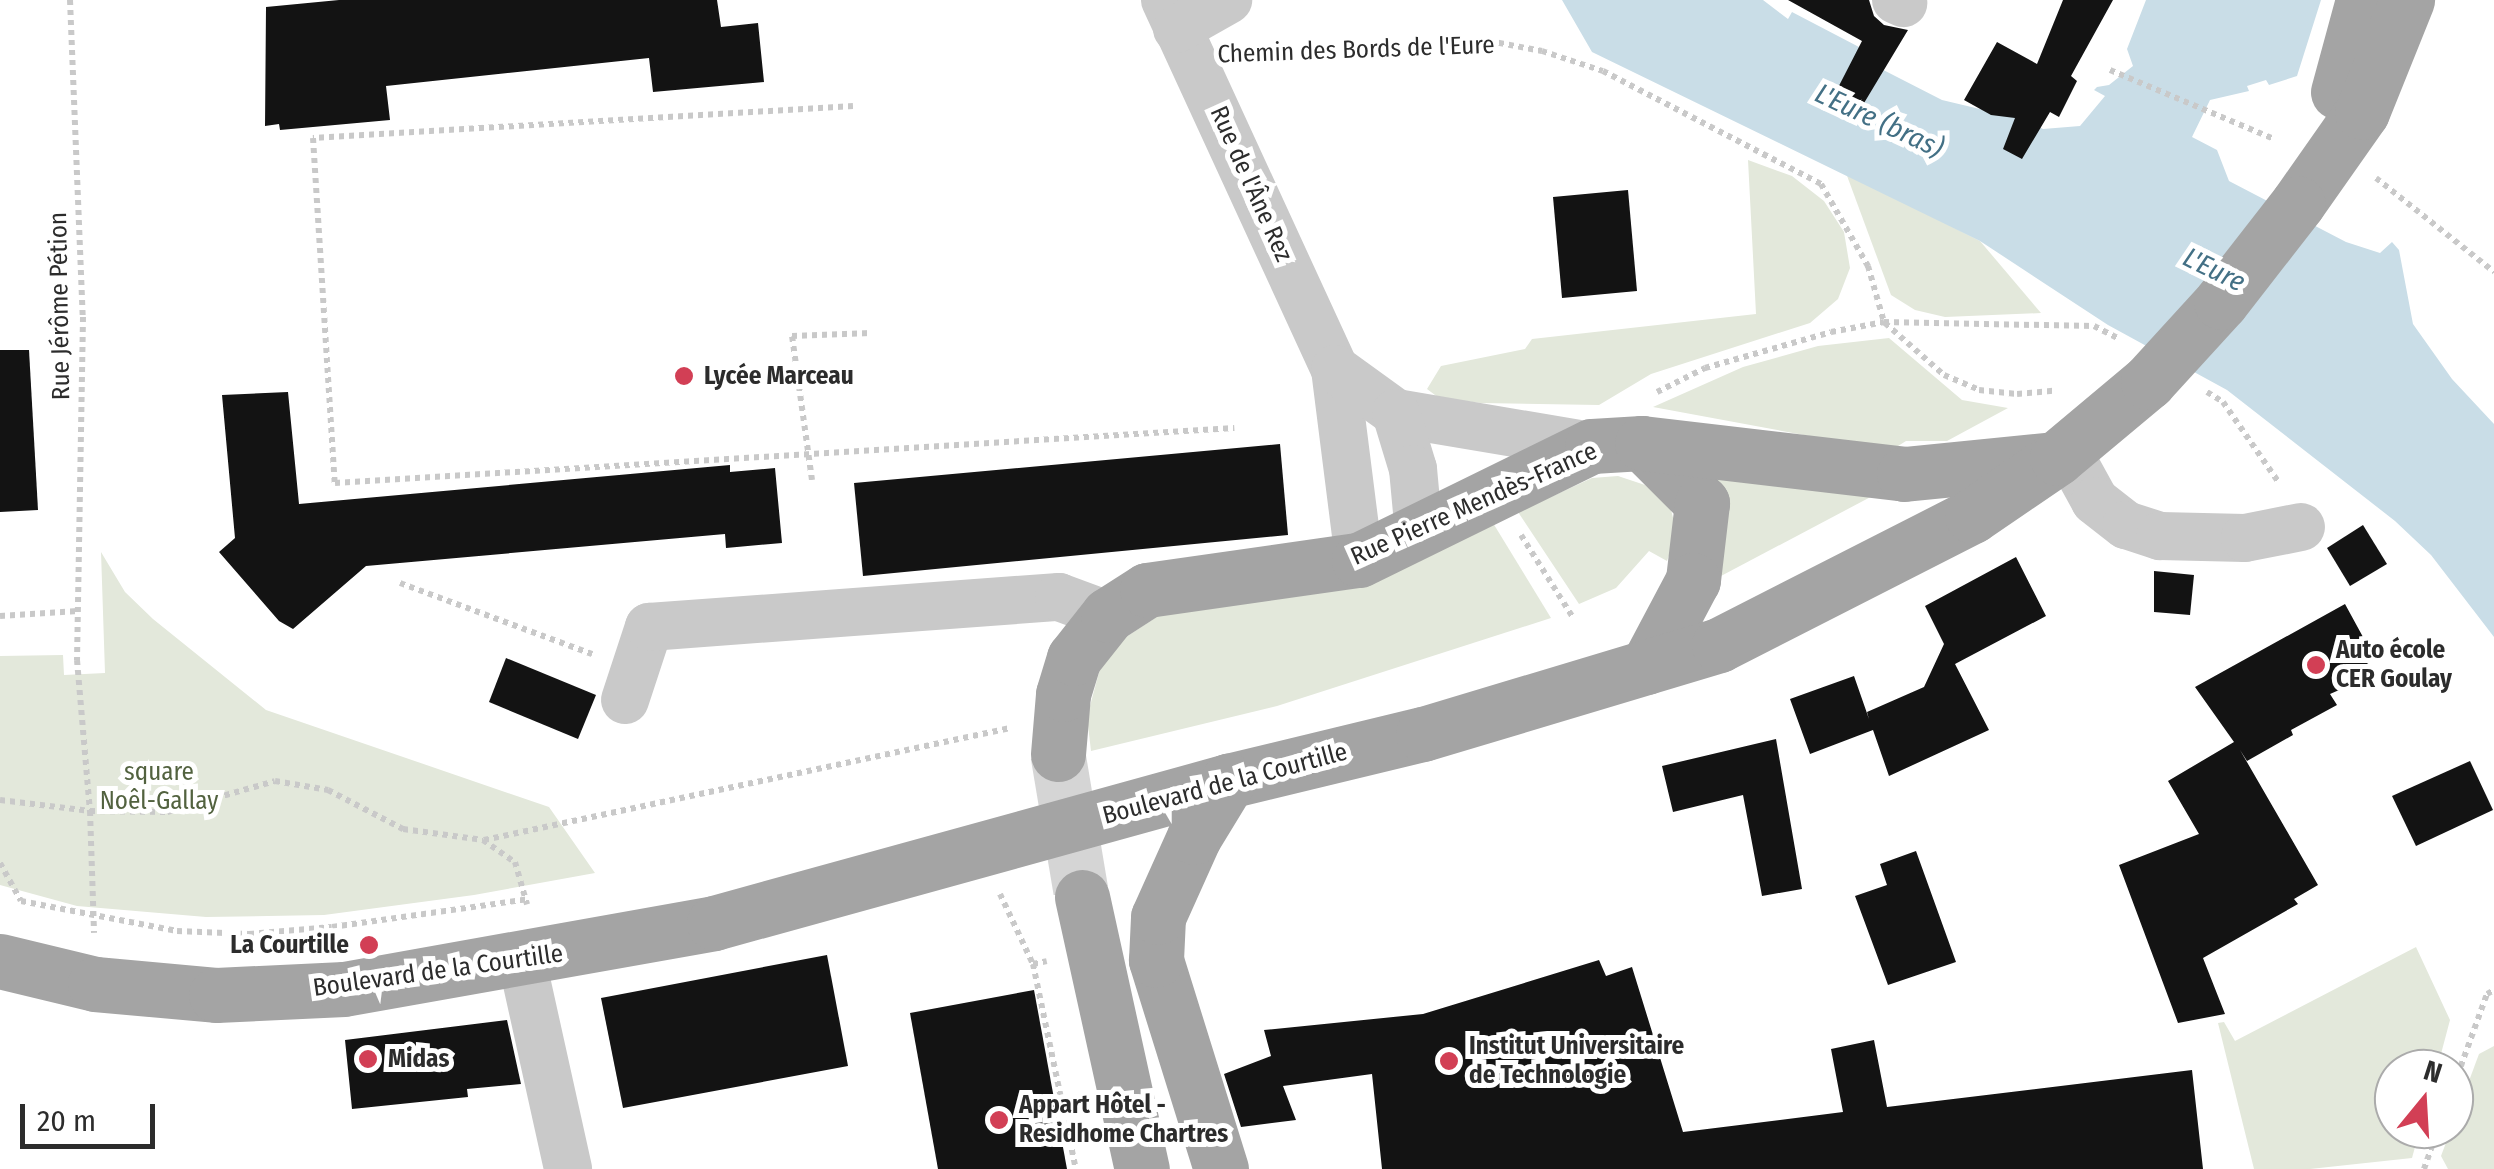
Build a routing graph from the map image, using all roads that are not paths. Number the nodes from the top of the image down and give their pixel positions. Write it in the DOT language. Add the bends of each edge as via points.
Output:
graph roads {
  1 [pos="1228,0"];
  2 [pos="2363,0"];
  3 [pos="2407,0"];
  4 [pos="1179,30"];
  5 [pos="2298,203"];
  6 [pos="1335,369"];
  7 [pos="1396,413"];
  8 [pos="1630,427"];
  9 [pos="2062,454"];
  10 [pos="2301,526"];
  11 [pos="1419,534"];
  12 [pos="1359,560"];
  13 [pos="1108,615"];
  14 [pos="1647,667"];
  15 [pos="630,683"];
  16 [pos="1059,735"];
  17 [pos="1228,781"];
  18 [pos="1082,896"];
  19 [pos="522,960"];
  20 [pos="0,961"];
  21 [pos="564,1146"];
  22 [pos="1142,1169"];
  23 [pos="1221,1169"];
  1 -- 4 [label="street"];
  2 -- 5 [label="main road, Boulevard de la Courtille"];
  3 -- 5 [label="main road, Boulevard de la Courtille" via="2362,112"];
  4 -- 6 [label="street, Rue de l'Âne Rez"];
  5 -- 9 [label="main road, Boulevard de la Courtille, bridge" via="2148,382"];
  6 -- 7 [label="street, Rue de l'Âne Rez"];
  6 -- 12 [label="street, Rue de l'Âne Rez"];
  7 -- 8 [label="street, Rue de l'Âne Rez"];
  7 -- 11 [label="street" via="1413,468"];
  8 -- 9 [label="main road" via="1904,474"];
  8 -- 11 [label="main road, Rue Pierre Mendès-France"];
  8 -- 14 [label="main road" via="1702,503 1693,580"];
  9 -- 10 [label="street" via="2095,501 2143,531 2245,538"];
  9 -- 14 [label="main road, Boulevard de la Courtille" via="1972,516 1812,600 1719,645"];
  11 -- 12 [label="main road, Rue Pierre Mendès-France"];
  12 -- 13 [label="main road, Rue Pierre Mendès-France" via="1147,590"];
  13 -- 15 [label="street" via="1059,597 649,627"];
  13 -- 16 [label="main road, Rue Pierre Mendès-France" via="1074,658"];
  14 -- 17 [label="main road, Boulevard de la Courtille" via="1424,734"];
  17 -- 19 [label="main road, Boulevard de la Courtille" via="714,924"];
  17 -- 23 [label="main road" via="1158,917 1156,960"];
  18 -- 22 [label="main road"];
  19 -- 20 [label="main road, Boulevard de la Courtille" via="344,989 216,995 94,984"];
  19 -- 21 [label="street"];
}
